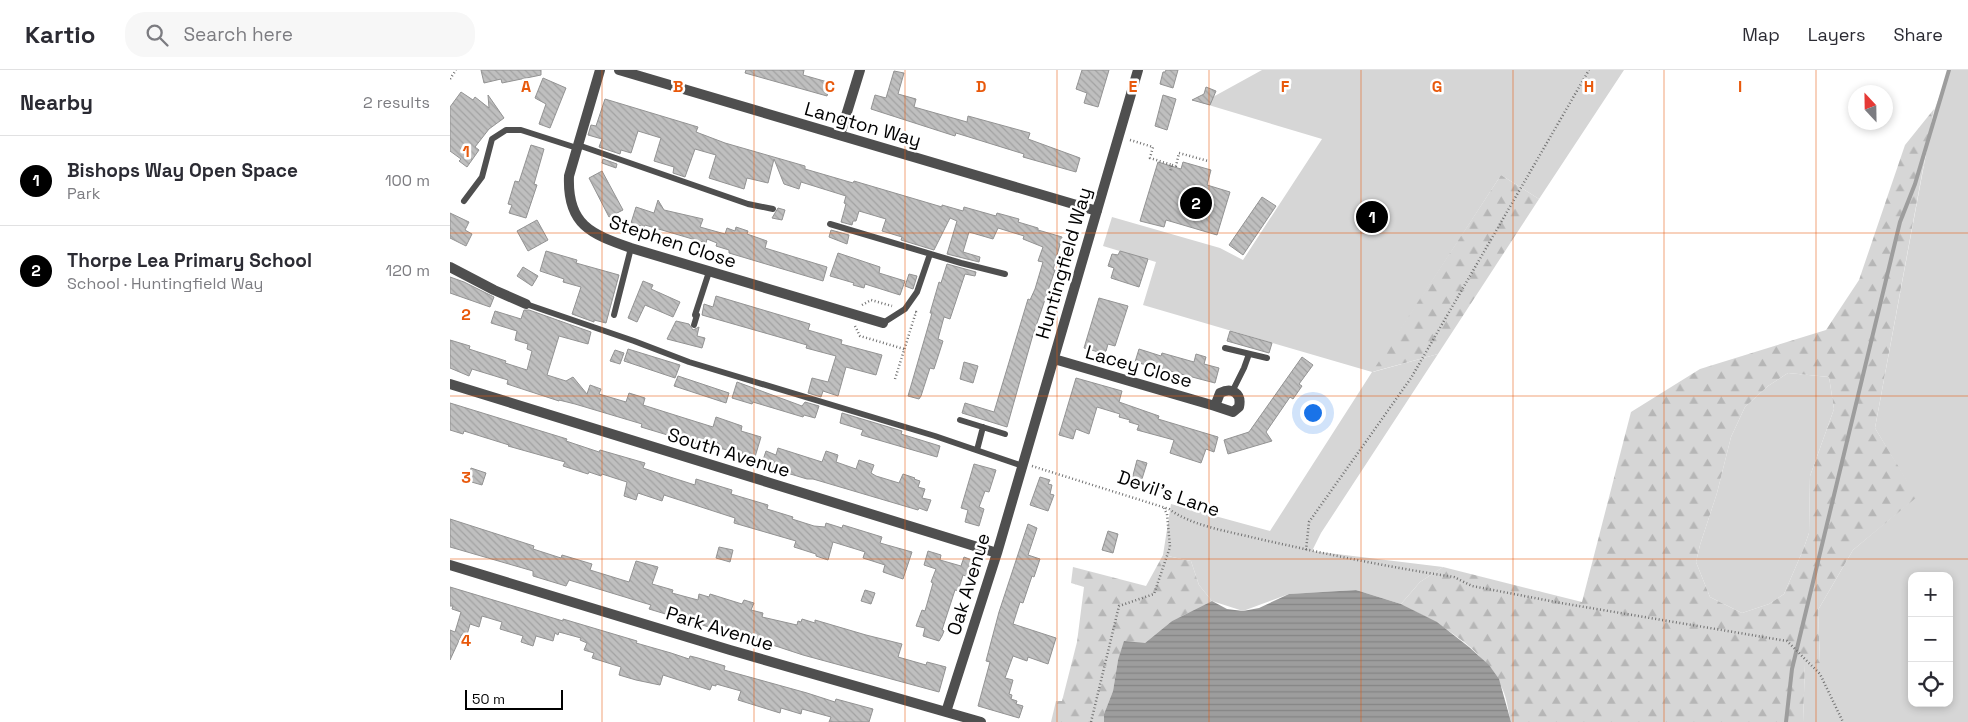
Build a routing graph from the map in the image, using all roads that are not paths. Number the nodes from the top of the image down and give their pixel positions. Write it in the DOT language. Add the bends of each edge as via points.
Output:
graph roads {
  1 [pos="600,70"];
  2 [pos="619,70"];
  3 [pos="860,70"];
  4 [pos="1138,70"];
  5 [pos="840,135"];
  6 [pos="578,147"];
  7 [pos="464,201"];
  8 [pos="773,209"];
  9 [pos="1097,211"];
  10 [pos="830,224"];
  11 [pos="631,248"];
  12 [pos="930,254"];
  13 [pos="450,267"];
  14 [pos="709,272"];
  15 [pos="1006,274"];
  16 [pos="526,304"];
  17 [pos="614,315"];
  18 [pos="883,323"];
  19 [pos="694,324"];
  20 [pos="1225,348"];
  21 [pos="1249,354"];
  22 [pos="1267,358"];
  23 [pos="1054,359"];
  24 [pos="450,384"];
  25 [pos="1233,390"];
  26 [pos="1215,406"];
  27 [pos="960,420"];
  28 [pos="983,427"];
  29 [pos="1005,434"];
  30 [pos="977,450"];
  31 [pos="1023,465"];
  32 [pos="997,553"];
  33 [pos="450,565"];
  34 [pos="946,712"];
  35 [pos="981,722"];
  1 -- 6 [label="street, Stephen Close"];
  2 -- 5 [label="street, Langton Way"];
  3 -- 5 [label="street"];
  4 -- 9 [label="street, Huntingfield Way"];
  5 -- 9 [label="street, Langton Way"];
  6 -- 7 [label="lane" via="522,130 506,130 492,139 482,177"];
  6 -- 8 [label="lane" via="748,204"];
  6 -- 11 [label="street, Stephen Close" via="568,176 572,206 587,229 598,237"];
  9 -- 23 [label="street, Huntingfield Way"];
  10 -- 12 [label="lane"];
  11 -- 14 [label="street, Stephen Close"];
  11 -- 17 [label="lane"];
  12 -- 15 [label="lane"];
  12 -- 18 [label="lane" via="918,292 905,309"];
  13 -- 16 [label="street"];
  14 -- 18 [label="street, Stephen Close"];
  14 -- 19 [label="lane"];
  16 -- 30 [label="lane" via="688,362"];
  20 -- 21 [label="lane"];
  21 -- 22 [label="lane"];
  21 -- 25 [label="lane"];
  23 -- 26 [label="street, Lacey Close"];
  23 -- 31 [label="street, Huntingfield Way"];
  24 -- 32 [label="street, South Avenue"];
  25 -- 26 [label="street" via="1220,393"];
  25 -- 26 [label="street, Lacey Close" via="1238,394 1239,407 1233,412"];
  27 -- 28 [label="lane"];
  28 -- 29 [label="lane"];
  28 -- 30 [label="lane"];
  30 -- 31 [label="lane"];
  31 -- 32 [label="street, Oak Avenue"];
  32 -- 34 [label="street, Oak Avenue"];
  33 -- 34 [label="street, Park Avenue"];
  34 -- 35 [label="street, Park Avenue"];
}
